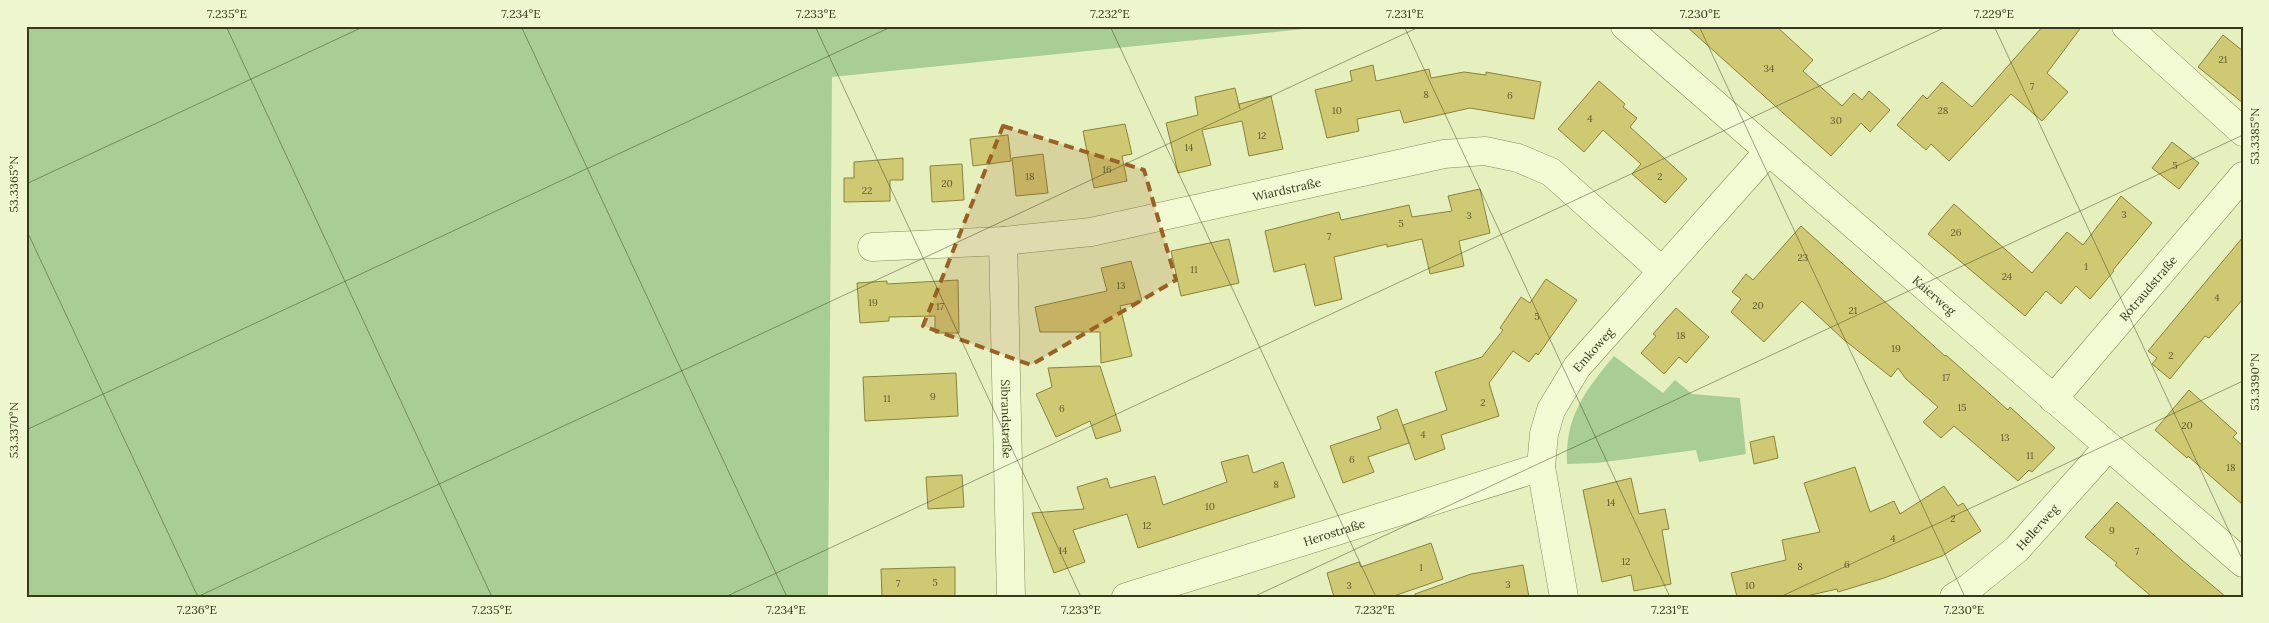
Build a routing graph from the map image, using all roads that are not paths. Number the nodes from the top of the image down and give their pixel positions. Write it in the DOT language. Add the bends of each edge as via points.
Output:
graph roads {
  1 [pos="1625,26"];
  2 [pos="2126,26"];
  3 [pos="2243,132"];
  4 [pos="1768,152"];
  5 [pos="2243,176"];
  6 [pos="1003,241"];
  7 [pos="872,247"];
  8 [pos="1662,271"];
  9 [pos="2053,399"];
  10 [pos="2108,447"];
  11 [pos="1541,467"];
  12 [pos="2243,563"];
  13 [pos="1011,597"];
  14 [pos="1126,597"];
  15 [pos="1564,597"];
  16 [pos="1954,597"];
  1 -- 4 [label="street, Kaierweg"];
  2 -- 3 [label="street"];
  4 -- 8 [label="street, Emkoweg"];
  4 -- 9 [label="street, Kaierweg"];
  5 -- 9 [label="street, Rotraudstraße"];
  6 -- 7 [label="street, Wiardstraße"];
  6 -- 8 [label="street, Wiardstraße" via="1091,232 1444,154 1485,151 1518,158 1551,172"];
  6 -- 13 [label="street, Sibrandstraße"];
  8 -- 11 [label="street, Emkoweg" via="1577,367 1551,410 1544,434"];
  9 -- 10 [label="street, Kaierweg"];
  10 -- 12 [label="street, Kaierweg"];
  10 -- 16 [label="street, Hellerweg" via="2017,549"];
  11 -- 14 [label="street, Herostraße"];
  11 -- 15 [label="street, Emkoweg"];
}
